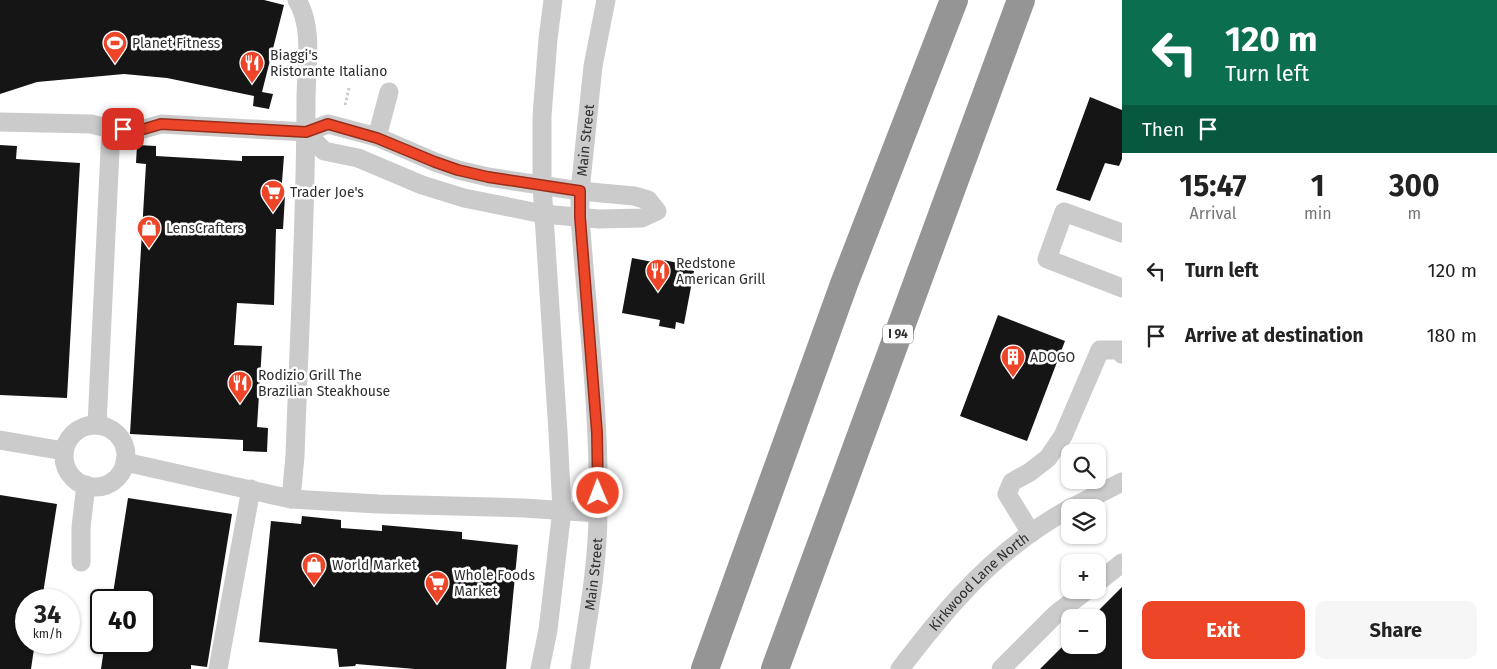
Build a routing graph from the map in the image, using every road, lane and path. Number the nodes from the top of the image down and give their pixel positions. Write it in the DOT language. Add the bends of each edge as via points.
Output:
graph roads {
  1 [pos="297,0"];
  2 [pos="553,0"];
  3 [pos="606,0"];
  4 [pos="938,0"];
  5 [pos="954,0"];
  6 [pos="1022,0"];
  7 [pos="349,88"];
  8 [pos="389,92"];
  9 [pos="345,105"];
  10 [pos="0,122"];
  11 [pos="111,130"];
  12 [pos="306,132"];
  13 [pos="377,138"];
  14 [pos="542,185"];
  15 [pos="580,191"];
  16 [pos="543,214"];
  17 [pos="580,217"];
  18 [pos="1122,233"];
  19 [pos="844,284"];
  20 [pos="1122,288"];
  21 [pos="1122,354"];
  22 [pos="97,425"];
  23 [pos="0,440"];
  24 [pos="64,451"];
  25 [pos="125,462"];
  26 [pos="1122,482"];
  27 [pos="86,485"];
  28 [pos="251,489"];
  29 [pos="291,499"];
  30 [pos="1089,499"];
  31 [pos="562,510"];
  32 [pos="598,513"];
  33 [pos="1061,514"];
  34 [pos="1030,533"];
  35 [pos="80,562"];
  36 [pos="1122,563"];
  37 [pos="1106,576"];
  38 [pos="1075,599"];
  39 [pos="218,669"];
  40 [pos="540,669"];
  41 [pos="580,669"];
  42 [pos="705,669"];
  43 [pos="775,669"];
  44 [pos="900,669"];
  45 [pos="1001,669"];
  1 -- 12 [label="street" via="304,12 307,35"];
  2 -- 14 [label="street" via="542,116"];
  3 -- 15 [label="street, Main Street" via="594,66"];
  4 -- 19 [label="highway"];
  5 -- 19 [label="highway"];
  6 -- 43 [label="highway, I 94"];
  7 -- 9 [label="path"];
  8 -- 13 [label="street"];
  10 -- 11 [label="street" via="90,124"];
  11 -- 12 [label="street" via="144,129 161,124"];
  11 -- 22 [label="street"];
  12 -- 13 [label="street" via="328,124"];
  12 -- 16 [label="street" via="324,151 358,158 422,185 464,198"];
  12 -- 29 [label="street"];
  13 -- 14 [label="street" via="458,170"];
  14 -- 15 [label="street"];
  14 -- 16 [label="street"];
  15 -- 17 [label="street, Main Street"];
  15 -- 17 [label="street" via="634,196 648,200 657,211 642,218"];
  16 -- 17 [label="street"];
  16 -- 31 [label="street"];
  17 -- 32 [label="street, Main Street" via="597,433"];
  18 -- 20 [label="street" via="1064,212 1047,259"];
  19 -- 42 [label="highway"];
  21 -- 34 [label="street" via="1121,350 1100,350 1063,436 1048,458 1012,482 1006,494"];
  22 -- 24 [label="street" via="72,435"];
  22 -- 25 [label="street" via="116,433 122,442"];
  23 -- 24 [label="street"];
  24 -- 27 [label="street" via="68,471 74,479"];
  25 -- 27 [label="street" via="110,483"];
  25 -- 28 [label="street"];
  26 -- 30 [label="street, Kirkwood Lane North"];
  27 -- 35 [label="street" via="80,527"];
  28 -- 29 [label="street"];
  28 -- 39 [label="street"];
  29 -- 31 [label="street"];
  31 -- 32 [label="street"];
  31 -- 40 [label="street" via="548,630"];
  32 -- 41 [label="street, Main Street" via="592,594"];
  33 -- 34 [label="street, Kirkwood Lane North"];
  34 -- 44 [label="street, Kirkwood Lane North" via="980,574 939,618"];
  36 -- 37 [label="street"];
  38 -- 45 [label="street"];
}
